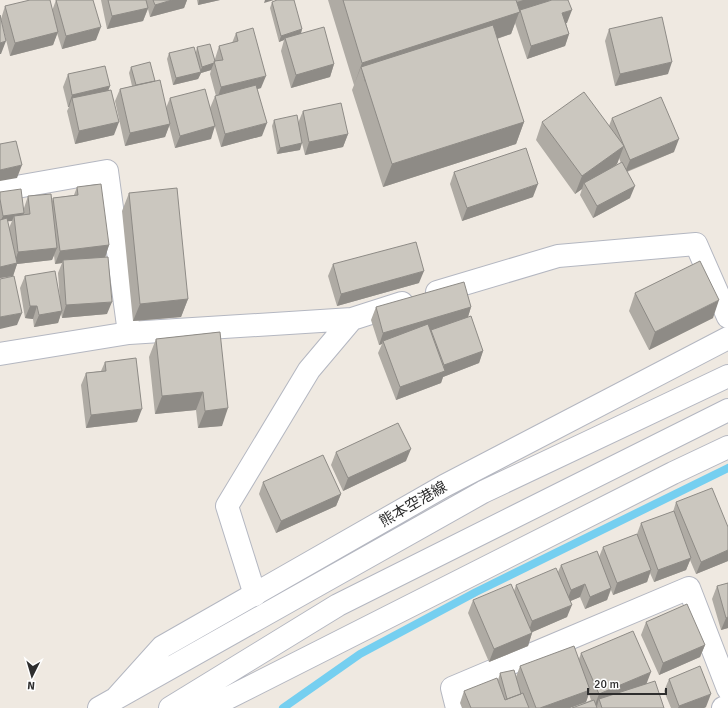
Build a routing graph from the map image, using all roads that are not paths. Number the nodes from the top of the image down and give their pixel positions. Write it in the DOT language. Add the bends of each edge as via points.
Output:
graph roads {
  1 [pos="0,190"];
  2 [pos="728,318"];
  3 [pos="352,319"];
  4 [pos="129,333"];
  5 [pos="728,338"];
  6 [pos="0,354"];
  7 [pos="728,376"];
  8 [pos="728,410"];
  9 [pos="728,447"];
  10 [pos="255,595"];
  11 [pos="728,689"];
  12 [pos="108,702"];
  13 [pos="728,706"];
  14 [pos="170,708"];
  15 [pos="184,708"];
  16 [pos="457,708"];
  17 [pos="722,708"];
  1 -- 4 [label="main road" via="107,171"];
  2 -- 3 [label="main road" via="696,244 558,256"];
  3 -- 4 [label="main road"];
  3 -- 10 [label="main road" via="309,370 228,506"];
  4 -- 6 [label="main road"];
  5 -- 10 [label="main road, 熊本空港線" via="444,486"];
  7 -- 12 [label="main road, 熊本空港線" via="483,492"];
  8 -- 14 [label="main road" via="338,605"];
  9 -- 15 [label="main road" via="228,698"];
  10 -- 12 [label="main road, 熊本空港線" via="162,647"];
  11 -- 16 [label="main road" via="689,588 452,688"];
  13 -- 17 [label="main road"];
}
